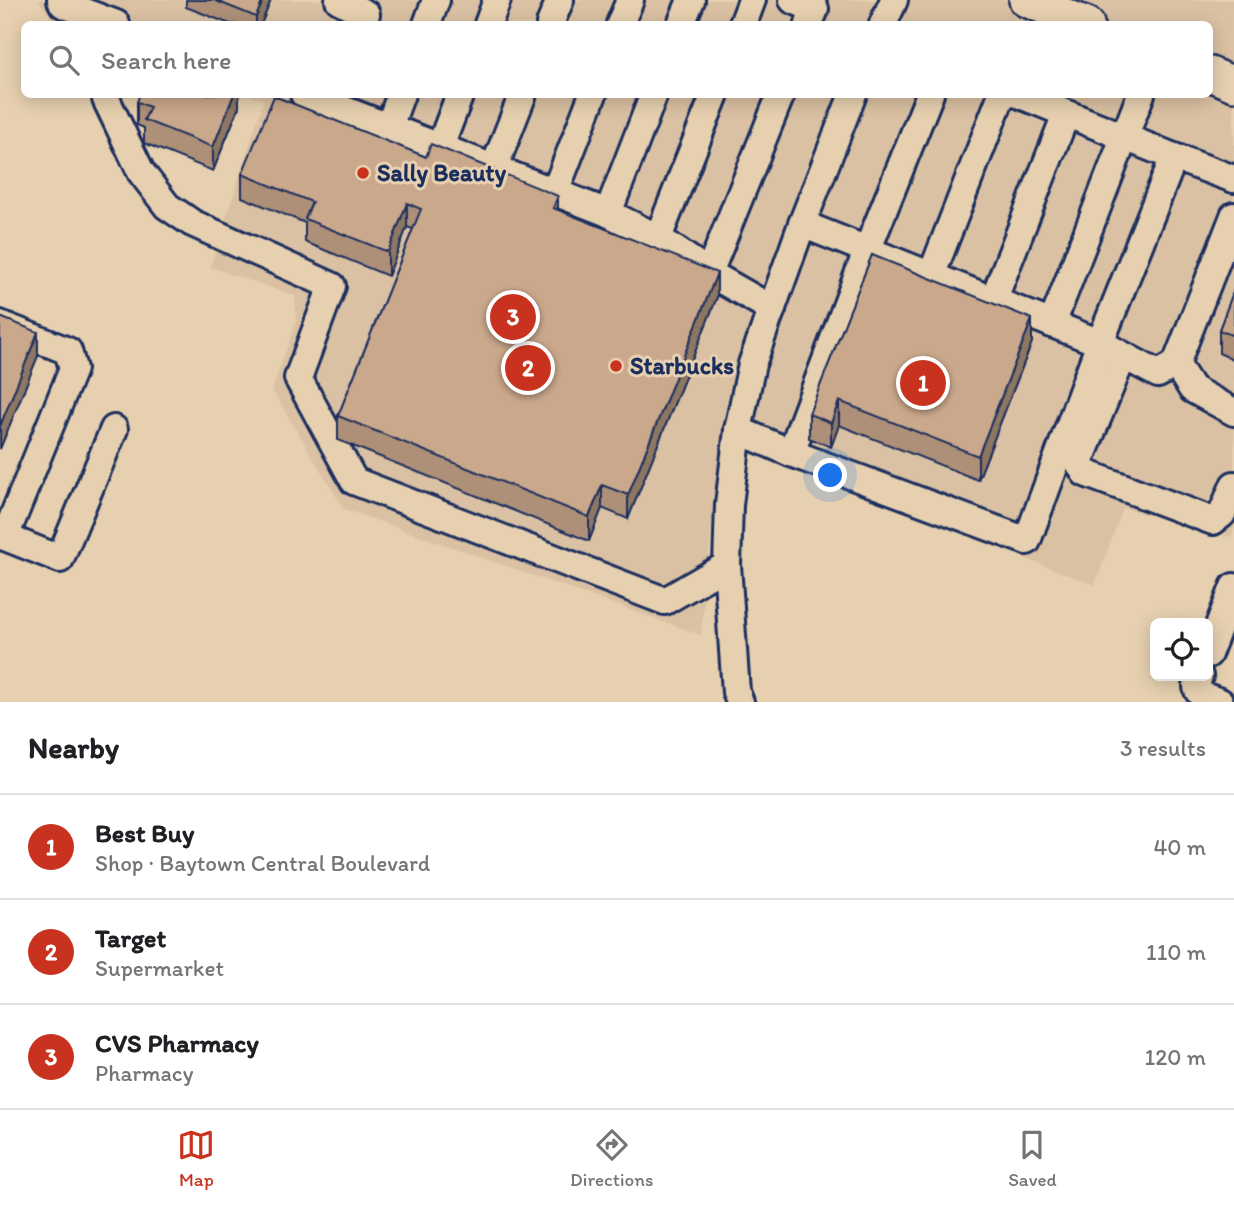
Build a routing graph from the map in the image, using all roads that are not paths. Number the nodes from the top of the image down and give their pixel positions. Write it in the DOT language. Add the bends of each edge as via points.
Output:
graph roads {
  1 [pos="61,0"];
  2 [pos="339,0"];
  3 [pos="436,0"];
  4 [pos="497,0"];
  5 [pos="560,0"];
  6 [pos="630,0"];
  7 [pos="691,0"];
  8 [pos="752,0"];
  9 [pos="793,0"];
  10 [pos="894,0"];
  11 [pos="1026,0"];
  12 [pos="366,13"];
  13 [pos="108,21"];
  14 [pos="428,21"];
  15 [pos="489,21"];
  16 [pos="552,21"];
  17 [pos="621,21"];
  18 [pos="682,21"];
  19 [pos="744,21"];
  20 [pos="810,21"];
  21 [pos="884,21"];
  22 [pos="1079,21"];
  23 [pos="1213,76"];
  24 [pos="1234,84"];
  25 [pos="106,98"];
  26 [pos="400,98"];
  27 [pos="458,98"];
  28 [pos="522,98"];
  29 [pos="591,98"];
  30 [pos="652,98"];
  31 [pos="713,98"];
  32 [pos="778,98"];
  33 [pos="851,98"];
  34 [pos="928,98"];
  35 [pos="1000,98"];
  36 [pos="1028,98"];
  37 [pos="1139,98"];
  38 [pos="332,99"];
  39 [pos="1066,114"];
  40 [pos="389,127"];
  41 [pos="1124,137"];
  42 [pos="440,147"];
  43 [pos="1174,157"];
  44 [pos="495,169"];
  45 [pos="1234,179"];
  46 [pos="555,192"];
  47 [pos="608,213"];
  48 [pos="1234,216"];
  49 [pos="802,224"];
  50 [pos="659,238"];
  51 [pos="867,251"];
  52 [pos="709,273"];
  53 [pos="932,276"];
  54 [pos="993,301"];
  55 [pos="772,309"];
  56 [pos="0,324"];
  57 [pos="1052,324"];
  58 [pos="1100,343"];
  59 [pos="1123,356"];
  60 [pos="1176,364"];
  61 [pos="1234,412"];
  62 [pos="114,429"];
  63 [pos="738,430"];
  64 [pos="791,453"];
  65 [pos="1234,485"];
  66 [pos="3,536"];
  67 [pos="727,565"];
  68 [pos="1234,587"];
  69 [pos="1213,641"];
  70 [pos="1197,681"];
  71 [pos="740,702"];
  72 [pos="1220,702"];
  1 -- 13 [label="street"];
  2 -- 12 [label="street"];
  3 -- 14 [label="street"];
  4 -- 15 [label="street"];
  5 -- 16 [label="street"];
  6 -- 17 [label="street"];
  7 -- 18 [label="street"];
  8 -- 19 [label="street"];
  9 -- 20 [label="street" via="815,9"];
  10 -- 21 [label="street"];
  11 -- 22 [label="main road"];
  23 -- 24 [label="main road"];
  25 -- 67 [label="street" via="141,172 167,206 192,223 331,286 298,378 354,481 665,601"];
  26 -- 40 [label="street"];
  27 -- 42 [label="street"];
  28 -- 44 [label="street"];
  29 -- 46 [label="street"];
  30 -- 47 [label="street"];
  31 -- 50 [label="street"];
  32 -- 52 [label="street"];
  33 -- 49 [label="street"];
  34 -- 51 [label="street"];
  35 -- 53 [label="street"];
  36 -- 39 [label="street"];
  37 -- 41 [label="street"];
  38 -- 40 [label="street"];
  39 -- 41 [label="street"];
  39 -- 54 [label="street"];
  40 -- 42 [label="street"];
  41 -- 43 [label="street"];
  41 -- 57 [label="street"];
  42 -- 44 [label="street"];
  43 -- 45 [label="street"];
  43 -- 58 [label="street"];
  44 -- 46 [label="street"];
  46 -- 47 [label="street"];
  47 -- 50 [label="street"];
  48 -- 60 [label="street"];
  49 -- 51 [label="street"];
  49 -- 55 [label="street"];
  50 -- 52 [label="street"];
  51 -- 53 [label="street"];
  51 -- 64 [label="street"];
  52 -- 55 [label="street"];
  53 -- 54 [label="street"];
  54 -- 57 [label="street"];
  55 -- 63 [label="street" via="752,364"];
  56 -- 66 [label="street" via="68,351 73,369"];
  57 -- 58 [label="street"];
  58 -- 59 [label="street"];
  58 -- 64 [label="street" via="1027,541"];
  59 -- 60 [label="street" via="1158,374"];
  59 -- 65 [label="street" via="1079,463 1085,473 1213,521 1222,514"];
  60 -- 61 [label="street" via="1192,389"];
  62 -- 66 [label="street" via="61,559"];
  63 -- 64 [label="street"];
  63 -- 67 [label="street"];
  67 -- 71 [label="street"];
  68 -- 69 [label="street"];
  70 -- 72 [label="street" via="1196,690"];
}
